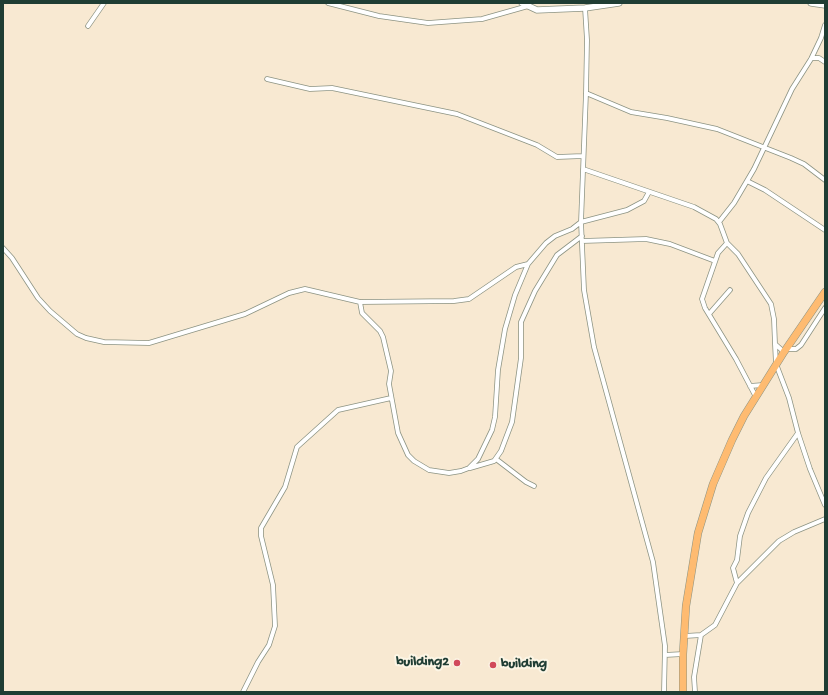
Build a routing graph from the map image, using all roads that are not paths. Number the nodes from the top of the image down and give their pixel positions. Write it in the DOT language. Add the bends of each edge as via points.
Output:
graph roads {
  1 [pos="104,3"];
  2 [pos="328,3"];
  3 [pos="619,3"];
  4 [pos="811,3"];
  5 [pos="525,5"];
  6 [pos="825,5"];
  7 [pos="585,8"];
  8 [pos="825,25"];
  9 [pos="88,26"];
  10 [pos="811,59"];
  11 [pos="825,62"];
  12 [pos="267,79"];
  13 [pos="586,93"];
  14 [pos="764,148"];
  15 [pos="583,156"];
  16 [pos="583,169"];
  17 [pos="825,180"];
  18 [pos="747,181"];
  19 [pos="649,192"];
  20 [pos="581,222"];
  21 [pos="719,222"];
  22 [pos="825,230"];
  23 [pos="582,239"];
  24 [pos="728,242"];
  25 [pos="3,248"];
  26 [pos="715,261"];
  27 [pos="528,264"];
  28 [pos="730,290"];
  29 [pos="825,292"];
  30 [pos="360,302"];
  31 [pos="825,308"];
  32 [pos="709,314"];
  33 [pos="775,344"];
  34 [pos="785,350"];
  35 [pos="776,364"];
  36 [pos="763,385"];
  37 [pos="750,386"];
  38 [pos="756,397"];
  39 [pos="391,398"];
  40 [pos="798,433"];
  41 [pos="496,458"];
  42 [pos="469,468"];
  43 [pos="534,486"];
  44 [pos="825,505"];
  45 [pos="825,519"];
  46 [pos="738,583"];
  47 [pos="701,635"];
  48 [pos="684,636"];
  49 [pos="683,654"];
  50 [pos="665,655"];
  51 [pos="243,692"];
  52 [pos="664,692"];
  53 [pos="683,692"];
  54 [pos="695,692"];
  1 -- 9 [label="street"];
  2 -- 5 [label="street" via="379,16 428,23 482,19"];
  3 -- 7 [label="street"];
  4 -- 6 [label="street"];
  5 -- 7 [label="street" via="537,10"];
  7 -- 13 [label="street"];
  8 -- 10 [label="street" via="822,38"];
  10 -- 11 [label="street" via="819,58"];
  10 -- 14 [label="street" via="792,89"];
  12 -- 15 [label="street" via="310,89 332,88 457,114 538,145 557,157"];
  13 -- 14 [label="street" via="631,112 704,125"];
  13 -- 15 [label="street"];
  14 -- 17 [label="street" via="804,164"];
  14 -- 18 [label="street"];
  15 -- 16 [label="street"];
  16 -- 19 [label="street"];
  16 -- 20 [label="street"];
  18 -- 21 [label="street"];
  18 -- 22 [label="street"];
  19 -- 20 [label="street" via="644,201 627,210"];
  19 -- 21 [label="street" via="694,207"];
  20 -- 23 [label="street"];
  20 -- 27 [label="street" via="546,243"];
  21 -- 24 [label="street"];
  23 -- 26 [label="street" via="646,239 670,244"];
  23 -- 41 [label="street" via="557,255 535,291 521,322 521,358 512,422"];
  23 -- 50 [label="street" via="584,290 591,332 653,562"];
  24 -- 26 [label="street" via="720,250"];
  24 -- 33 [label="street" via="771,304"];
  25 -- 30 [label="street" via="32,291 50,312 82,337 104,342 155,342 245,314 289,293 305,290"];
  26 -- 32 [label="street" via="702,299"];
  27 -- 30 [label="street" via="516,268 469,299"];
  27 -- 42 [label="street" via="505,329 492,430 482,451"];
  28 -- 32 [label="street"];
  29 -- 34 [label="highway"];
  30 -- 39 [label="street" via="362,313 383,337 391,370"];
  31 -- 34 [label="street" via="801,345 796,349"];
  32 -- 37 [label="street"];
  33 -- 34 [label="street"];
  33 -- 35 [label="street"];
  34 -- 35 [label="highway"];
  35 -- 36 [label="highway"];
  35 -- 40 [label="street" via="789,398"];
  36 -- 37 [label="street"];
  36 -- 38 [label="highway"];
  37 -- 38 [label="street"];
  38 -- 48 [label="highway" via="732,440 703,515 686,606"];
  39 -- 42 [label="street" via="401,441 414,461 438,472 449,473"];
  39 -- 51 [label="street" via="338,410 296,447 285,487 261,528 273,585 275,626 269,645"];
  40 -- 44 [label="street"];
  40 -- 46 [label="street" via="766,478 748,513 740,536 734,568"];
  41 -- 42 [label="street" via="494,461"];
  41 -- 43 [label="street"];
  45 -- 46 [label="street" via="784,537 762,556"];
  46 -- 47 [label="street" via="716,625"];
  47 -- 48 [label="street"];
  47 -- 54 [label="street" via="694,677"];
  48 -- 49 [label="highway"];
  49 -- 50 [label="street"];
  49 -- 53 [label="highway"];
  50 -- 52 [label="street"];
}
